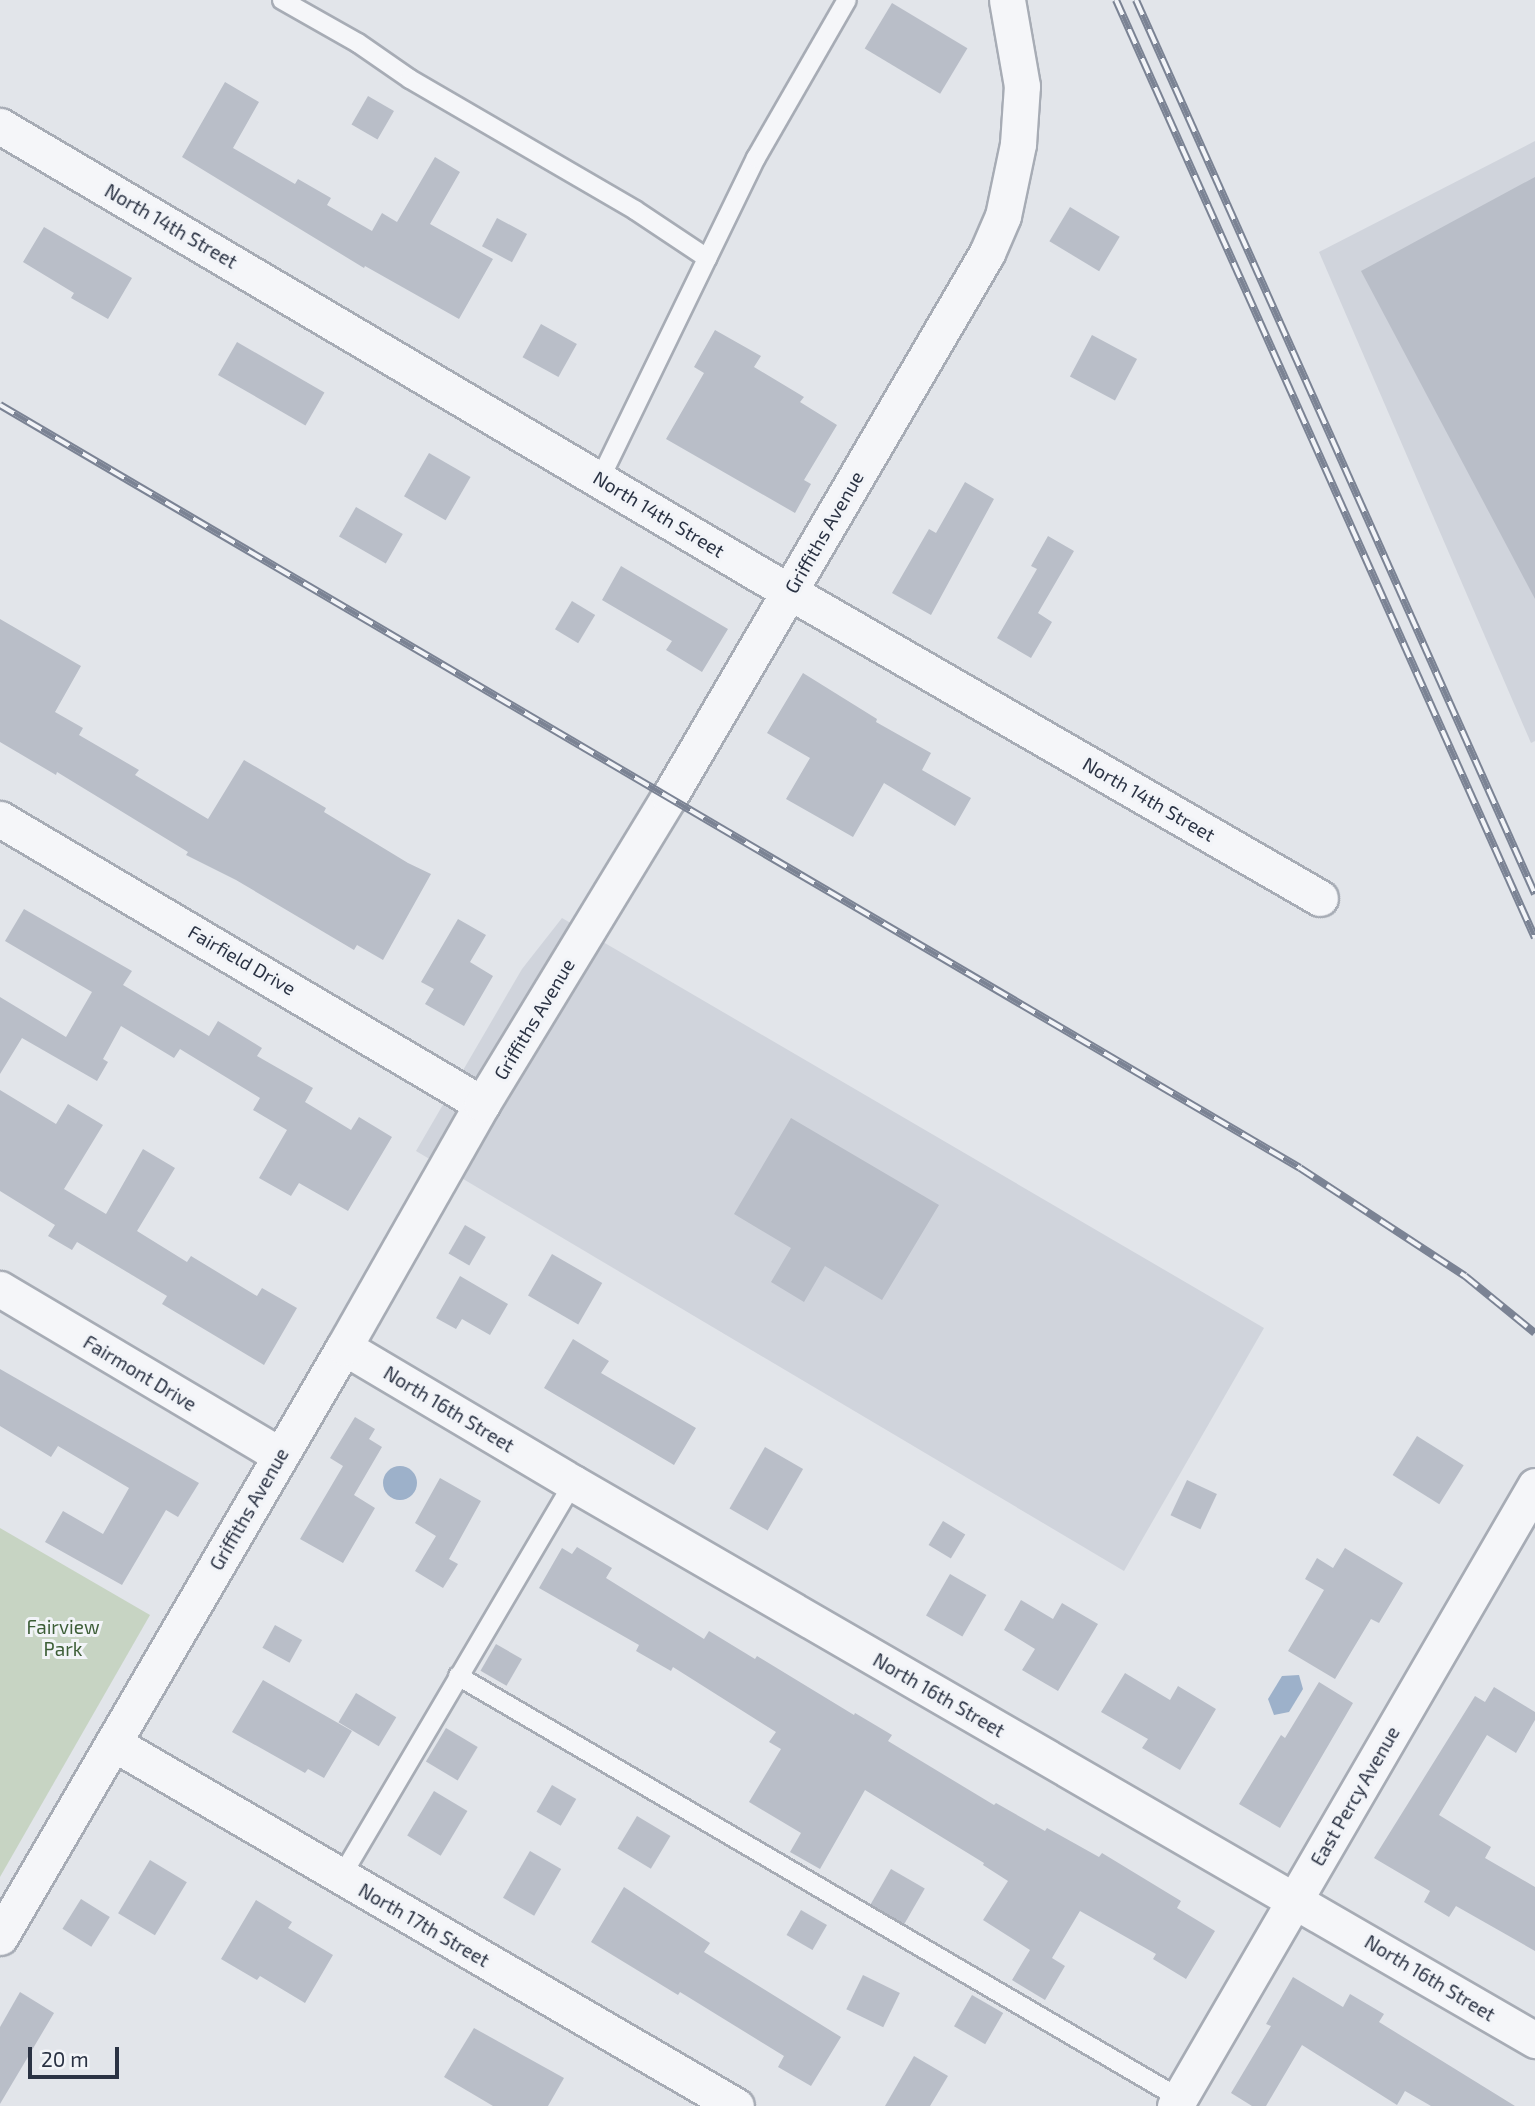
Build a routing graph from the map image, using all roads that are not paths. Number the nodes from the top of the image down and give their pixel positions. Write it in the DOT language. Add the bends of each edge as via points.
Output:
graph roads {
  1 [pos="282,0"];
  2 [pos="847,0"];
  3 [pos="1007,0"];
  4 [pos="0,126"];
  5 [pos="707,258"];
  6 [pos="600,479"];
  7 [pos="790,591"];
  8 [pos="0,819"];
  9 [pos="1320,898"];
  10 [pos="482,1104"];
  11 [pos="0,1289"];
  12 [pos="344,1347"];
  13 [pos="280,1455"];
  14 [pos="573,1483"];
  15 [pos="1535,1486"];
  16 [pos="458,1676"];
  17 [pos="113,1743"];
  18 [pos="341,1877"];
  19 [pos="1295,1900"];
  20 [pos="0,1937"];
  21 [pos="1535,2040"];
  22 [pos="1183,2103"];
  23 [pos="736,2106"];
  1 -- 5 [label="lane" via="635,210"];
  2 -- 5 [label="lane" via="756,158"];
  3 -- 7 [label="street, Griffiths Avenue" via="1022,86 1013,178 1003,216 987,253"];
  4 -- 6 [label="street, North 14th Street"];
  5 -- 6 [label="lane"];
  6 -- 7 [label="street, North 14th Street"];
  7 -- 9 [label="street, North 14th Street"];
  7 -- 10 [label="street, Griffiths Avenue"];
  8 -- 10 [label="street, Fairfield Drive"];
  10 -- 12 [label="street, Griffiths Avenue"];
  11 -- 13 [label="street, Fairmont Drive"];
  12 -- 13 [label="street, Griffiths Avenue"];
  12 -- 14 [label="street, North 16th Street"];
  13 -- 17 [label="street, Griffiths Avenue"];
  14 -- 16 [label="lane"];
  14 -- 19 [label="street, North 16th Street"];
  15 -- 19 [label="street, East Percy Avenue"];
  16 -- 18 [label="lane"];
  16 -- 22 [label="lane"];
  17 -- 18 [label="street, North 17th Street"];
  17 -- 20 [label="street, Griffiths Avenue"];
  18 -- 23 [label="street, North 17th Street"];
  19 -- 21 [label="street, North 16th Street"];
  19 -- 22 [label="street, East Percy Avenue"];
}
